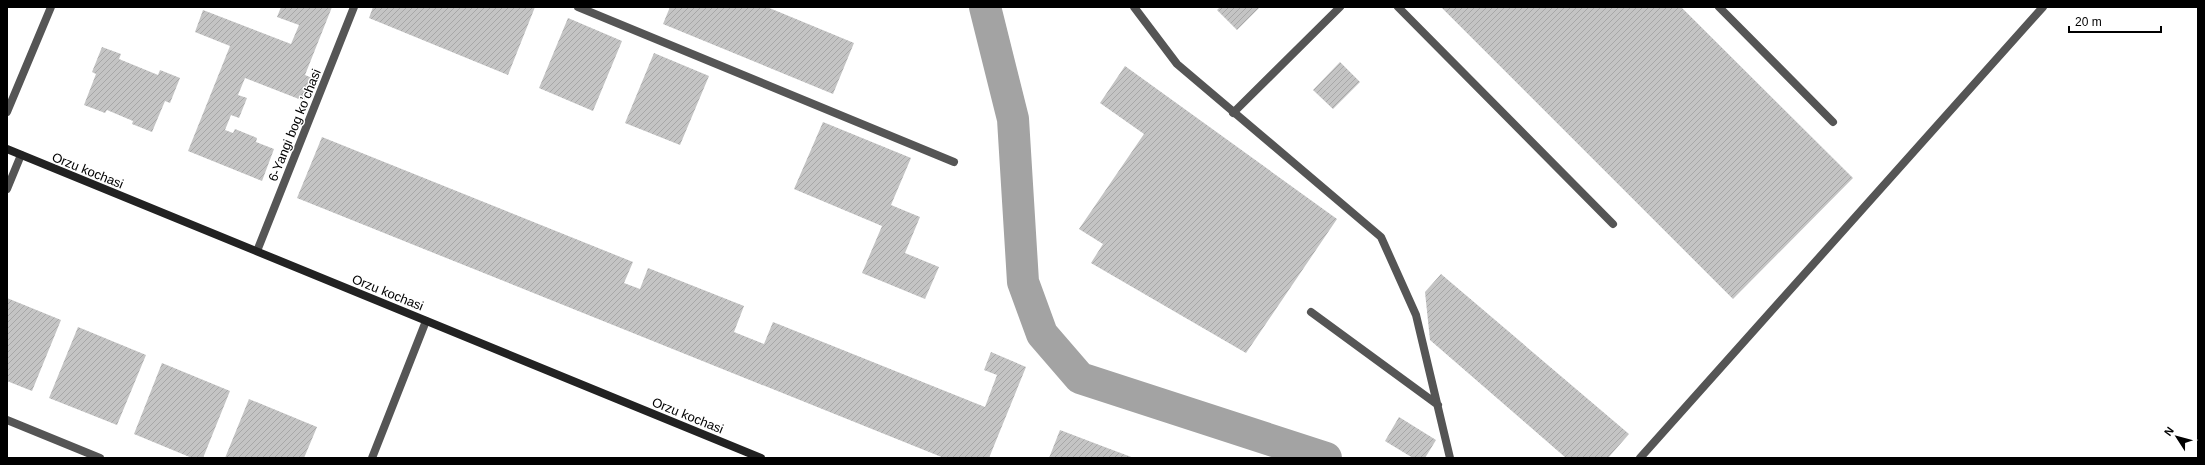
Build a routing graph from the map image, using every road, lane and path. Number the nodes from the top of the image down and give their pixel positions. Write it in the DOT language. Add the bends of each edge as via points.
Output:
graph roads {
  1 [pos="51,7"];
  2 [pos="354,7"];
  3 [pos="578,7"];
  4 [pos="1134,7"];
  5 [pos="1340,7"];
  6 [pos="1398,7"];
  7 [pos="1719,7"];
  8 [pos="2042,7"];
  9 [pos="7,112"];
  10 [pos="1233,112"];
  11 [pos="1833,122"];
  12 [pos="7,149"];
  13 [pos="21,155"];
  14 [pos="954,162"];
  15 [pos="7,189"];
  16 [pos="1613,224"];
  17 [pos="256,252"];
  18 [pos="1311,312"];
  19 [pos="426,321"];
  20 [pos="1438,406"];
  21 [pos="7,420"];
  22 [pos="100,458"];
  23 [pos="372,458"];
  24 [pos="760,458"];
  25 [pos="1450,458"];
  26 [pos="1640,458"];
  1 -- 9 [label="street"];
  2 -- 17 [label="street, 6-Yangi bog koʼchasi"];
  3 -- 14 [label="street"];
  4 -- 10 [label="street" via="1177,64"];
  5 -- 10 [label="street"];
  6 -- 16 [label="street"];
  7 -- 11 [label="street"];
  8 -- 26 [label="street"];
  10 -- 20 [label="street" via="1381,237 1416,315"];
  12 -- 13 [label="main road, Orzu kochasi"];
  13 -- 15 [label="street"];
  13 -- 17 [label="main road, Orzu kochasi"];
  17 -- 19 [label="main road, Orzu kochasi"];
  18 -- 20 [label="street"];
  19 -- 23 [label="street"];
  19 -- 24 [label="main road, Orzu kochasi"];
  20 -- 25 [label="street"];
  21 -- 22 [label="street"];
}
